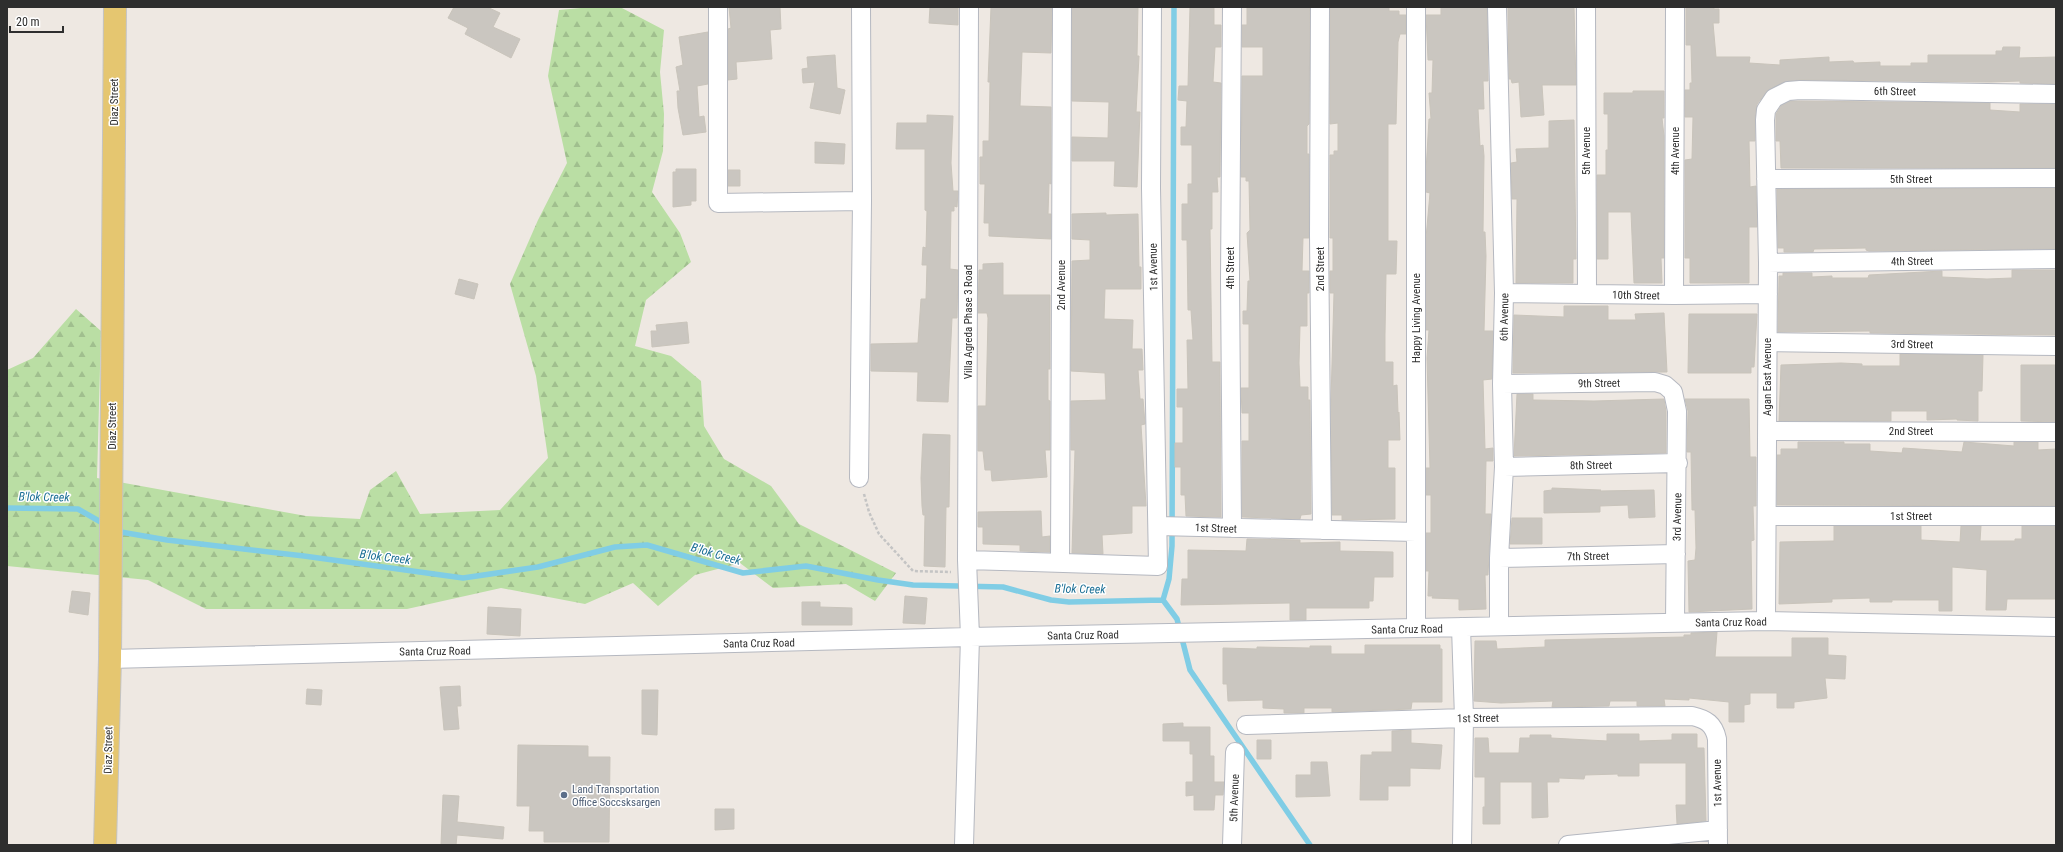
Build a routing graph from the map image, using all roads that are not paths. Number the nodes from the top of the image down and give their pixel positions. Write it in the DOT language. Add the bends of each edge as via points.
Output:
graph roads {
  1 [pos="115,7"];
  2 [pos="718,7"];
  3 [pos="861,7"];
  4 [pos="969,7"];
  5 [pos="1062,7"];
  6 [pos="1152,7"];
  7 [pos="1232,7"];
  8 [pos="1320,7"];
  9 [pos="1416,7"];
  10 [pos="1497,7"];
  11 [pos="1586,7"];
  12 [pos="1675,7"];
  13 [pos="2056,94"];
  14 [pos="1764,134"];
  15 [pos="2056,178"];
  16 [pos="1766,179"];
  17 [pos="862,201"];
  18 [pos="2056,260"];
  19 [pos="1768,263"];
  20 [pos="1504,293"];
  21 [pos="1587,294"];
  22 [pos="1768,294"];
  23 [pos="1674,295"];
  24 [pos="1768,342"];
  25 [pos="2056,346"];
  26 [pos="1502,384"];
  27 [pos="1677,410"];
  28 [pos="1767,431"];
  29 [pos="2056,432"];
  30 [pos="1678,464"];
  31 [pos="1504,467"];
  32 [pos="859,478"];
  33 [pos="1767,516"];
  34 [pos="2056,516"];
  35 [pos="1170,526"];
  36 [pos="1232,528"];
  37 [pos="1322,530"];
  38 [pos="1416,532"];
  39 [pos="1676,554"];
  40 [pos="1500,558"];
  41 [pos="1060,563"];
  42 [pos="968,576"];
  43 [pos="1766,621"];
  44 [pos="1675,623"];
  45 [pos="1499,626"];
  46 [pos="1461,627"];
  47 [pos="2056,627"];
  48 [pos="1416,628"];
  49 [pos="970,637"];
  50 [pos="110,659"];
  51 [pos="1464,718"];
  52 [pos="1710,723"];
  53 [pos="1246,725"];
  54 [pos="1235,752"];
  55 [pos="1718,838"];
  56 [pos="1628,842"];
  57 [pos="105,845"];
  58 [pos="964,845"];
  59 [pos="1232,845"];
  60 [pos="1462,845"];
  61 [pos="1568,845"];
  1 -- 50 [label="main road, Diaz Street"];
  2 -- 17 [label="street" via="718,203"];
  3 -- 17 [label="street"];
  4 -- 42 [label="street, Villa Agreda Phase 3 Road"];
  5 -- 41 [label="street, 2nd Avenue"];
  6 -- 35 [label="street, 1st Avenue" via="1151,188"];
  7 -- 36 [label="street, 4th Street"];
  8 -- 37 [label="street, 2nd Street"];
  9 -- 38 [label="street, Happy Living Avenue"];
  10 -- 20 [label="street, 6th Avenue"];
  11 -- 21 [label="street, 5th Avenue"];
  12 -- 23 [label="street, 4th Avenue"];
  13 -- 14 [label="street, 6th Street" via="1788,91 1779,94 1769,103"];
  14 -- 16 [label="street, Agan East Avenue"];
  15 -- 16 [label="street, 5th Street"];
  16 -- 19 [label="street, Agan East Avenue"];
  17 -- 32 [label="street"];
  18 -- 19 [label="street, 4th Street"];
  19 -- 22 [label="street, Agan East Avenue"];
  20 -- 21 [label="street, 10th Street"];
  20 -- 26 [label="street, 6th Avenue"];
  21 -- 23 [label="street, 10th Street"];
  22 -- 23 [label="street, 10th Street"];
  22 -- 24 [label="street, Agan East Avenue"];
  24 -- 25 [label="street, 3rd Street"];
  24 -- 28 [label="street, Agan East Avenue"];
  26 -- 27 [label="street, 9th Street" via="1655,382 1665,384 1673,392"];
  26 -- 31 [label="street, 6th Avenue"];
  27 -- 30 [label="street, 3rd Avenue"];
  28 -- 29 [label="street, 2nd Street"];
  28 -- 33 [label="street, Agan East Avenue"];
  30 -- 31 [label="street, 8th Street"];
  30 -- 39 [label="street, 3rd Avenue"];
  31 -- 40 [label="street, 6th Avenue"];
  33 -- 34 [label="street, 1st Street"];
  33 -- 43 [label="street, Agan East Avenue"];
  35 -- 36 [label="street, 1st Street"];
  35 -- 41 [label="street, 1st Avenue" via="1158,566"];
  36 -- 37 [label="street, 1st Street"];
  37 -- 38 [label="street, 1st Street"];
  38 -- 48 [label="street, Happy Living Avenue"];
  39 -- 40 [label="street, 7th Street"];
  39 -- 44 [label="street, 3rd Avenue"];
  40 -- 45 [label="street, 6th Avenue"];
  41 -- 42 [label="street"];
  42 -- 49 [label="street, Villa Agreda Phase 3 Road"];
  43 -- 44 [label="street, Santa Cruz Road"];
  43 -- 47 [label="street, Santa Cruz Road"];
  44 -- 45 [label="street, Santa Cruz Road"];
  45 -- 46 [label="street, Santa Cruz Road"];
  46 -- 48 [label="street, Santa Cruz Road"];
  46 -- 51 [label="street"];
  48 -- 49 [label="street, Santa Cruz Road"];
  49 -- 50 [label="street, Santa Cruz Road"];
  49 -- 58 [label="street, Villa Agreda Phase 3 Road"];
  50 -- 57 [label="main road, Diaz Street"];
  51 -- 52 [label="street, 1st Street" via="1692,716"];
  51 -- 53 [label="street, 1st Street"];
  51 -- 60 [label="street"];
  52 -- 55 [label="street, 1st Avenue" via="1716,731 1717,739"];
  54 -- 59 [label="street, 5th Avenue"];
  55 -- 56 [label="street"];
  56 -- 61 [label="street"];
}
